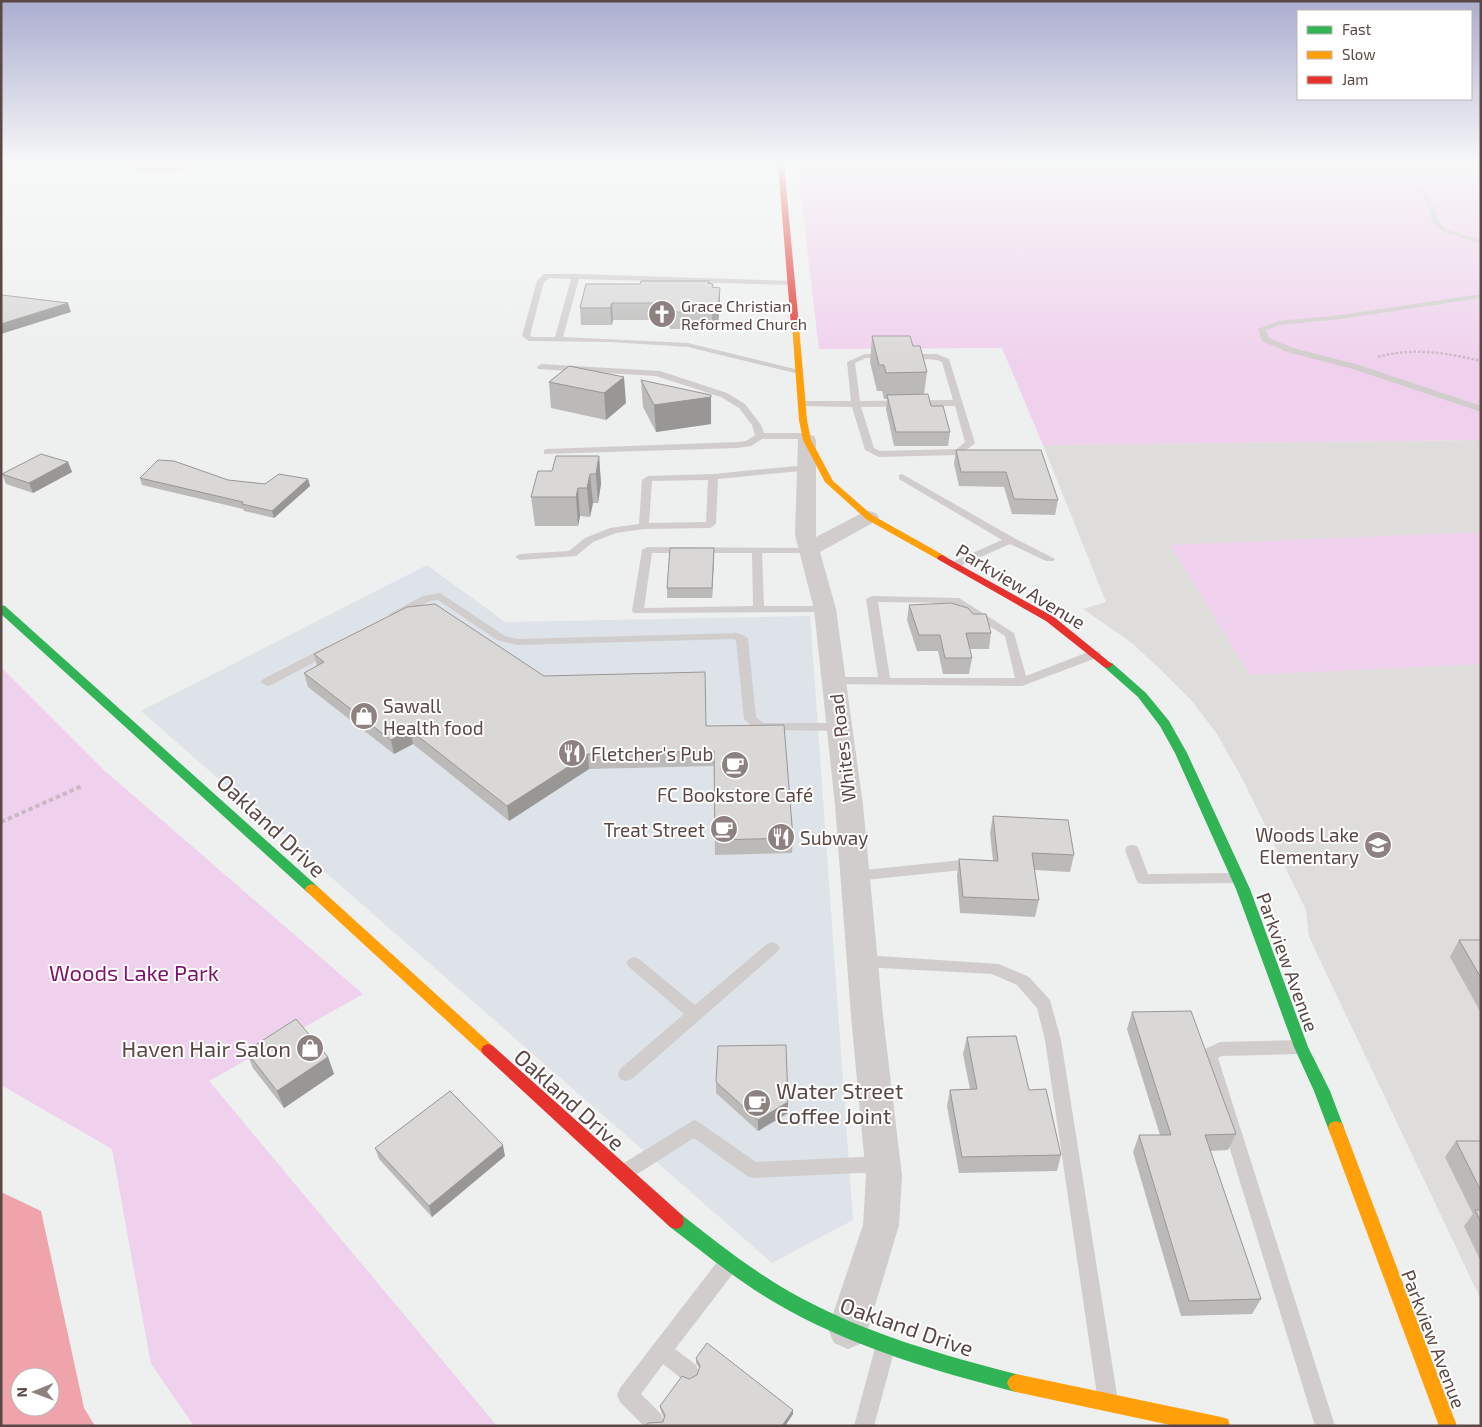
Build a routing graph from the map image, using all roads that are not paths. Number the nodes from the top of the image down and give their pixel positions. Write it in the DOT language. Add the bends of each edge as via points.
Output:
graph roads {
  1 [pos="787,231"];
  2 [pos="1445,231"];
  3 [pos="1481,242"];
  4 [pos="576,276"];
  5 [pos="792,283"];
  6 [pos="1481,296"];
  7 [pos="558,340"];
  8 [pos="541,367"];
  9 [pos="799,371"];
  10 [pos="959,403"];
  11 [pos="802,404"];
  12 [pos="856,404"];
  13 [pos="1481,409"];
  14 [pos="760,436"];
  15 [pos="806,438"];
  16 [pos="547,452"];
  17 [pos="807,468"];
  18 [pos="713,477"];
  19 [pos="902,477"];
  20 [pos="869,518"];
  21 [pos="644,526"];
  22 [pos="1010,540"];
  23 [pos="757,550"];
  24 [pos="808,550"];
  25 [pos="520,557"];
  26 [pos="1050,559"];
  27 [pos="954,565"];
  28 [pos="1,608"];
  29 [pos="825,609"];
  30 [pos="759,610"];
  31 [pos="385,620"];
  32 [pos="343,642"];
  33 [pos="1095,654"];
  34 [pos="834,681"];
  35 [pos="884,681"];
  36 [pos="267,682"];
  37 [pos="1022,682"];
  38 [pos="840,727"];
  39 [pos="1132,850"];
  40 [pos="962,865"];
  41 [pos="855,876"];
  42 [pos="1237,878"];
  43 [pos="772,948"];
  44 [pos="863,961"];
  45 [pos="634,963"];
  46 [pos="695,1014"];
  47 [pos="1302,1047"];
  48 [pos="626,1074"];
  49 [pos="883,1164"];
  50 [pos="623,1174"];
  51 [pos="729,1262"];
  52 [pos="848,1329"];
  53 [pos="886,1345"];
  54 [pos="661,1350"];
  55 [pos="689,1372"];
  56 [pos="1108,1403"];
  57 [pos="1163,1420"];
  58 [pos="654,1421"];
  59 [pos="864,1426"];
  60 [pos="1221,1426"];
  61 [pos="1325,1426"];
  62 [pos="1448,1426"];
  1 -- 5 [label="street, Whites Road"];
  2 -- 3 [label="lane"];
  4 -- 5 [label="lane"];
  4 -- 7 [label="lane"];
  4 -- 7 [label="lane" via="544,277 526,336 532,340"];
  5 -- 9 [label="street, Whites Road"];
  6 -- 13 [label="lane" via="1278,323 1262,330 1265,339 1290,350 1356,367"];
  7 -- 9 [label="lane" via="688,345"];
  8 -- 14 [label="lane" via="657,373 724,395 742,406"];
  9 -- 11 [label="street, Whites Road"];
  10 -- 12 [label="lane"];
  10 -- 12 [label="lane" via="944,358 865,356 851,362"];
  10 -- 12 [label="lane" via="970,444 959,452 879,454 870,450"];
  11 -- 12 [label="lane"];
  11 -- 15 [label="street, Whites Road"];
  14 -- 15 [label="lane"];
  14 -- 16 [label="lane" via="748,444 738,445"];
  15 -- 17 [label="street, Whites Road"];
  15 -- 20 [label="street, Parkview Avenue" via="830,482"];
  17 -- 18 [label="lane"];
  17 -- 24 [label="street, Whites Road" via="805,535"];
  18 -- 21 [label="lane" via="647,480"];
  18 -- 21 [label="lane" via="711,524"];
  19 -- 22 [label="lane"];
  20 -- 24 [label="street"];
  20 -- 27 [label="street, Parkview Avenue"];
  21 -- 25 [label="lane" via="614,530 589,540 572,554"];
  22 -- 26 [label="lane"];
  22 -- 27 [label="lane"];
  23 -- 24 [label="lane"];
  23 -- 30 [label="lane"];
  23 -- 30 [label="lane" via="647,550 638,611"];
  24 -- 29 [label="street, Whites Road"];
  27 -- 33 [label="street, Parkview Avenue" via="1050,619"];
  28 -- 50 [label="street, Oakland Drive"];
  29 -- 30 [label="lane"];
  29 -- 34 [label="street, Whites Road"];
  31 -- 38 [label="lane" via="426,598 440,596 501,638 517,642 734,635 742,638 750,719 760,728"];
  32 -- 36 [label="lane"];
  33 -- 37 [label="lane"];
  33 -- 42 [label="street, Parkview Avenue" via="1142,695 1165,724"];
  34 -- 35 [label="lane"];
  34 -- 38 [label="street, Whites Road"];
  35 -- 37 [label="lane"];
  35 -- 37 [label="lane" via="872,600 955,600 1010,635"];
  38 -- 41 [label="street, Whites Road"];
  39 -- 42 [label="lane" via="1143,879"];
  40 -- 41 [label="lane"];
  41 -- 44 [label="street, Whites Road"];
  42 -- 47 [label="street, Parkview Avenue"];
  43 -- 46 [label="lane"];
  44 -- 49 [label="street, Whites Road"];
  44 -- 56 [label="lane" via="994,968 1023,981 1044,1005 1053,1040"];
  45 -- 46 [label="lane"];
  46 -- 48 [label="lane"];
  47 -- 61 [label="lane" via="1220,1048 1209,1055"];
  47 -- 62 [label="street, Parkview Avenue" via="1322,1091"];
  49 -- 50 [label="lane" via="753,1170 694,1128"];
  49 -- 52 [label="street, Whites Road" via="881,1225"];
  50 -- 51 [label="street, Oakland Drive" via="667,1214"];
  51 -- 52 [label="street, Oakland Drive" via="778,1295"];
  51 -- 54 [label="lane"];
  52 -- 53 [label="street, Oakland Drive"];
  53 -- 56 [label="street, Oakland Drive" via="991,1376"];
  53 -- 59 [label="lane"];
  54 -- 55 [label="lane"];
  54 -- 58 [label="lane" via="627,1395"];
  56 -- 57 [label="street, Oakland Drive"];
  57 -- 60 [label="street, Oakland Drive"];
}
